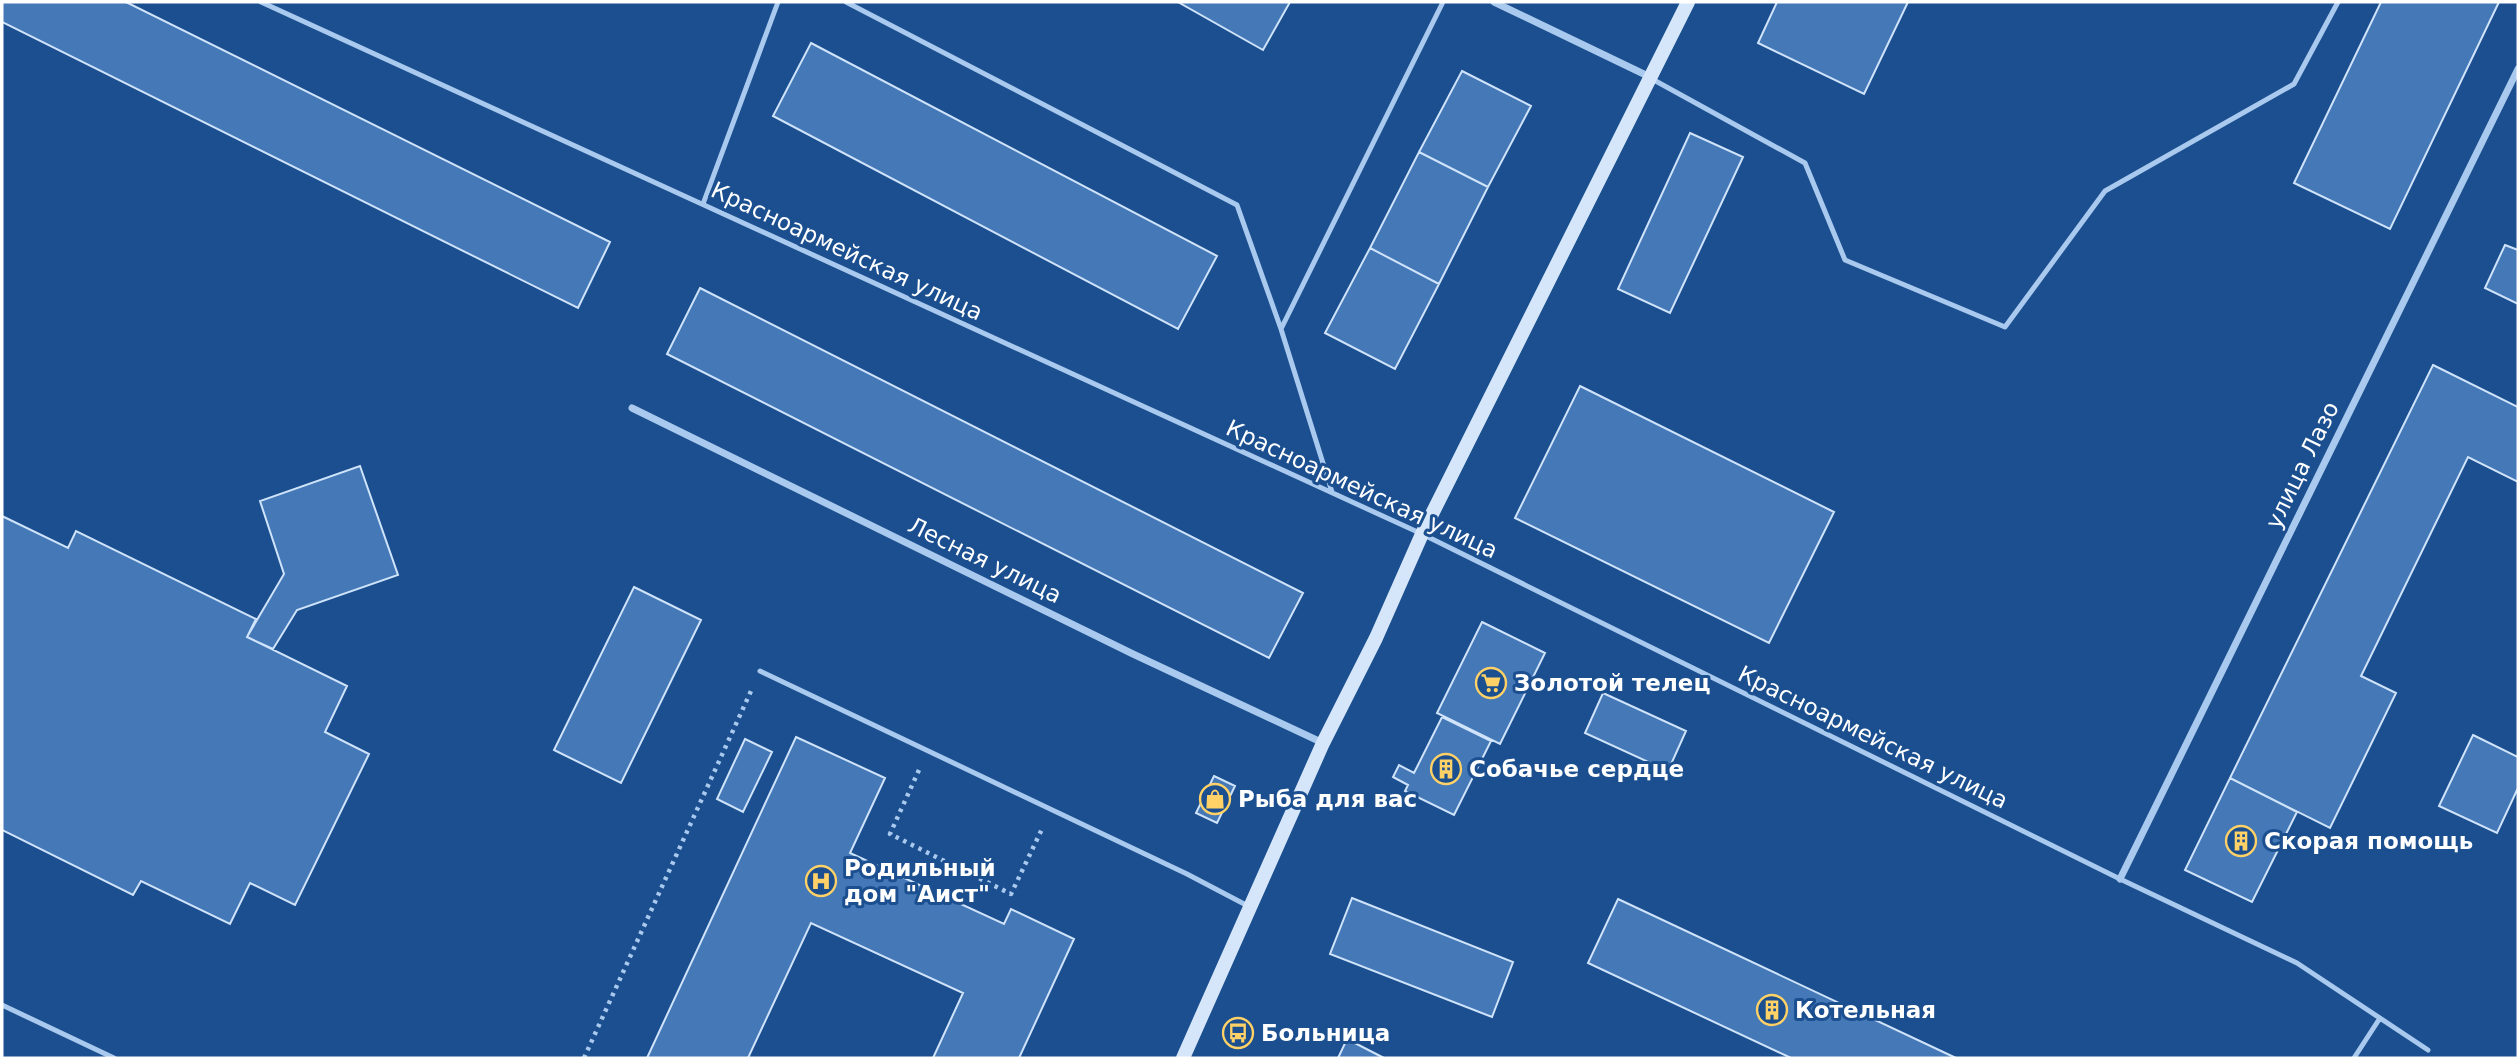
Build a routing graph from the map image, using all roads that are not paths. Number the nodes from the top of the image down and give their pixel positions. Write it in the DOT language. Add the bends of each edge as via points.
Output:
graph roads {
  1 [pos="261,2"];
  2 [pos="778,2"];
  3 [pos="846,2"];
  4 [pos="1443,2"];
  5 [pos="1494,2"];
  6 [pos="1688,2"];
  7 [pos="2338,2"];
  8 [pos="2518,69"];
  9 [pos="1650,78"];
  10 [pos="703,204"];
  11 [pos="1281,329"];
  12 [pos="632,408"];
  13 [pos="1332,492"];
  14 [pos="1422,534"];
  15 [pos="760,671"];
  16 [pos="1323,743"];
  17 [pos="2120,879"];
  18 [pos="1250,908"];
  19 [pos="2,1005"];
  20 [pos="2380,1018"];
  21 [pos="2428,1049"];
  22 [pos="114,1058"];
  23 [pos="1183,1058"];
  24 [pos="2354,1058"];
  1 -- 10 [label="lane, Красноармейская улица"];
  2 -- 10 [label="lane"];
  3 -- 11 [label="lane" via="1237,205"];
  4 -- 11 [label="lane"];
  5 -- 9 [label="street"];
  6 -- 9 [label="street"];
  7 -- 9 [label="lane" via="2294,84 2105,191 2005,327 1845,260 1805,163"];
  8 -- 17 [label="street, улица Лазо"];
  9 -- 14 [label="street"];
  10 -- 13 [label="lane, Красноармейская улица"];
  11 -- 13 [label="lane"];
  12 -- 16 [label="street, Лесная улица"];
  13 -- 14 [label="lane, Красноармейская улица"];
  14 -- 16 [label="street"];
  14 -- 17 [label="lane, Красноармейская улица"];
  15 -- 18 [label="lane"];
  16 -- 18 [label="street"];
  17 -- 20 [label="lane, Красноармейская улица" via="2297,963"];
  18 -- 23 [label="street"];
  19 -- 22 [label="lane"];
  20 -- 21 [label="lane, Красноармейская улица"];
  20 -- 24 [label="lane"];
}
